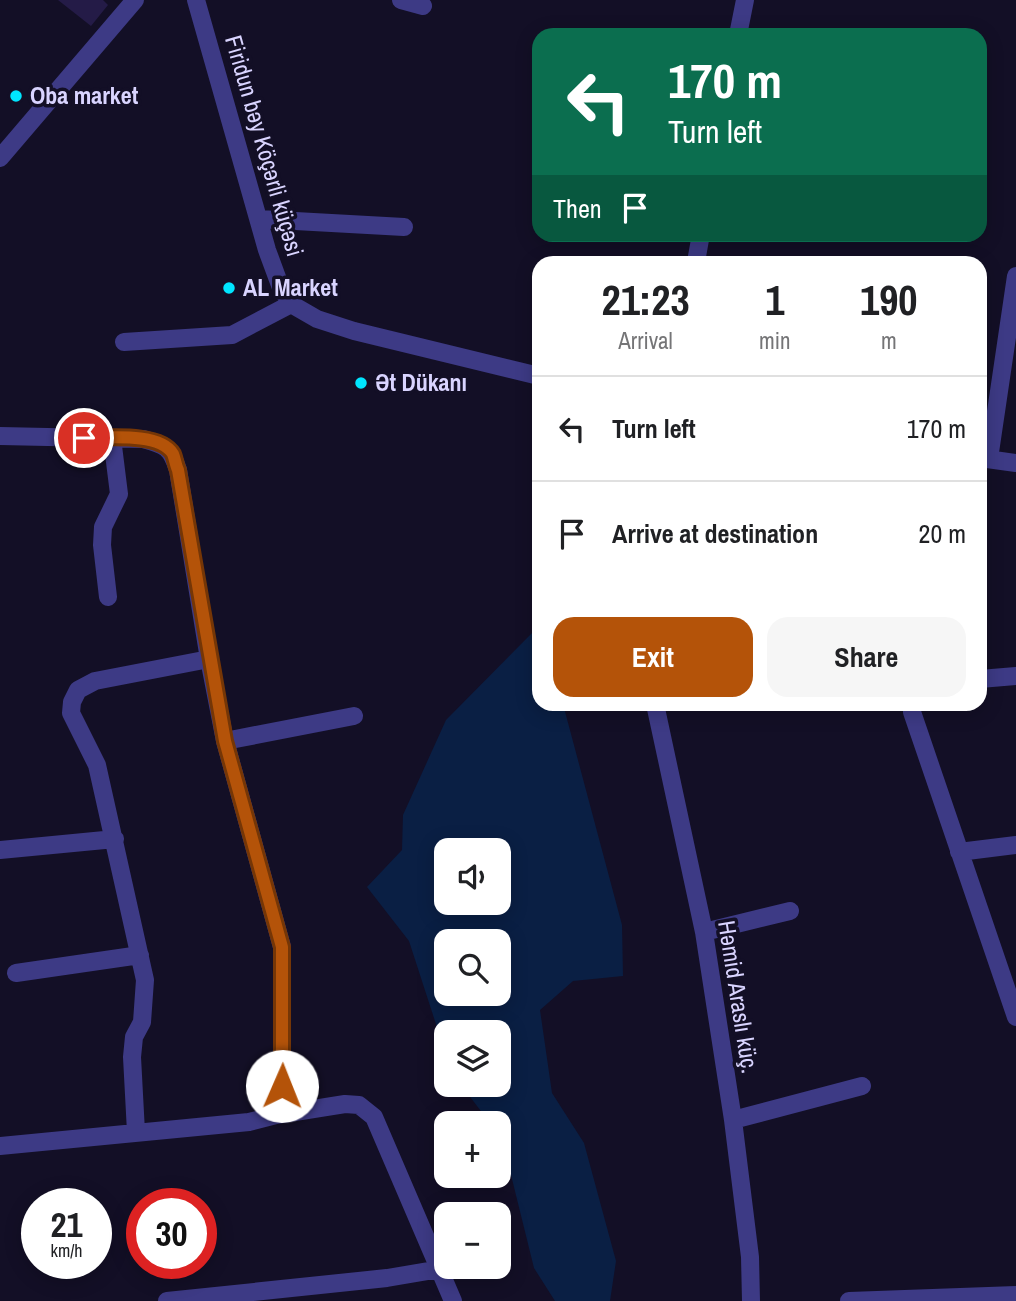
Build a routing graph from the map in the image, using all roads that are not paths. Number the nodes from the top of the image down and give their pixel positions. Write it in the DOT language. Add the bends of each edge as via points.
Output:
graph roads {
  1 [pos="135,0"];
  2 [pos="196,0"];
  3 [pos="401,0"];
  4 [pos="745,0"];
  5 [pos="423,6"];
  6 [pos="739,28"];
  7 [pos="0,158"];
  8 [pos="258,219"];
  9 [pos="404,227"];
  10 [pos="1016,276"];
  11 [pos="291,304"];
  12 [pos="124,342"];
  13 [pos="532,374"];
  14 [pos="0,436"];
  15 [pos="112,438"];
  16 [pos="987,442"];
  17 [pos="987,459"];
  18 [pos="1016,463"];
  19 [pos="108,597"];
  20 [pos="209,659"];
  21 [pos="1016,676"];
  22 [pos="987,678"];
  23 [pos="657,711"];
  24 [pos="912,711"];
  25 [pos="354,716"];
  26 [pos="225,741"];
  27 [pos="114,839"];
  28 [pos="1016,845"];
  29 [pos="0,850"];
  30 [pos="959,852"];
  31 [pos="790,911"];
  32 [pos="704,932"];
  33 [pos="141,956"];
  34 [pos="16,973"];
  35 [pos="1016,1014"];
  36 [pos="862,1086"];
  37 [pos="276,1115"];
  38 [pos="733,1120"];
  39 [pos="136,1132"];
  40 [pos="0,1146"];
  41 [pos="434,1255"];
  42 [pos="434,1270"];
  43 [pos="444,1279"];
  44 [pos="1016,1295"];
  45 [pos="929,1299"];
  46 [pos="167,1301"];
  47 [pos="453,1301"];
  48 [pos="751,1301"];
  49 [pos="849,1301"];
  1 -- 7 [label="street"];
  2 -- 8 [label="street, Firidun bəy Köçərli küçəsi"];
  3 -- 5 [label="street"];
  4 -- 6 [label="street"];
  8 -- 9 [label="street"];
  8 -- 11 [label="street, Firidun bəy Köçərli küçəsi" via="273,270"];
  10 -- 16 [label="street"];
  11 -- 12 [label="street" via="232,335"];
  11 -- 13 [label="street" via="317,319 354,331"];
  14 -- 15 [label="street"];
  15 -- 19 [label="street" via="119,494 103,527"];
  15 -- 20 [label="street" via="143,439 162,444 173,454"];
  17 -- 18 [label="street"];
  20 -- 26 [label="street"];
  20 -- 27 [label="street" via="95,681 78,690 71,713 97,765"];
  21 -- 22 [label="street"];
  23 -- 32 [label="street, Həmid Araslı küç."];
  24 -- 30 [label="street"];
  25 -- 26 [label="street"];
  26 -- 37 [label="street" via="282,947 282,1101"];
  27 -- 29 [label="street"];
  27 -- 33 [label="street"];
  28 -- 30 [label="street"];
  30 -- 35 [label="street"];
  31 -- 32 [label="street"];
  32 -- 38 [label="street, Həmid Araslı küç."];
  33 -- 34 [label="street"];
  33 -- 39 [label="street" via="146,995 132,1056"];
  36 -- 38 [label="street"];
  37 -- 39 [label="street" via="249,1122"];
  37 -- 41 [label="street" via="345,1104 359,1105 374,1116"];
  38 -- 48 [label="street, Həmid Araslı küç."];
  39 -- 40 [label="street"];
  42 -- 46 [label="street"];
  43 -- 47 [label="street"];
  44 -- 45 [label="street"];
  45 -- 49 [label="street"];
}
